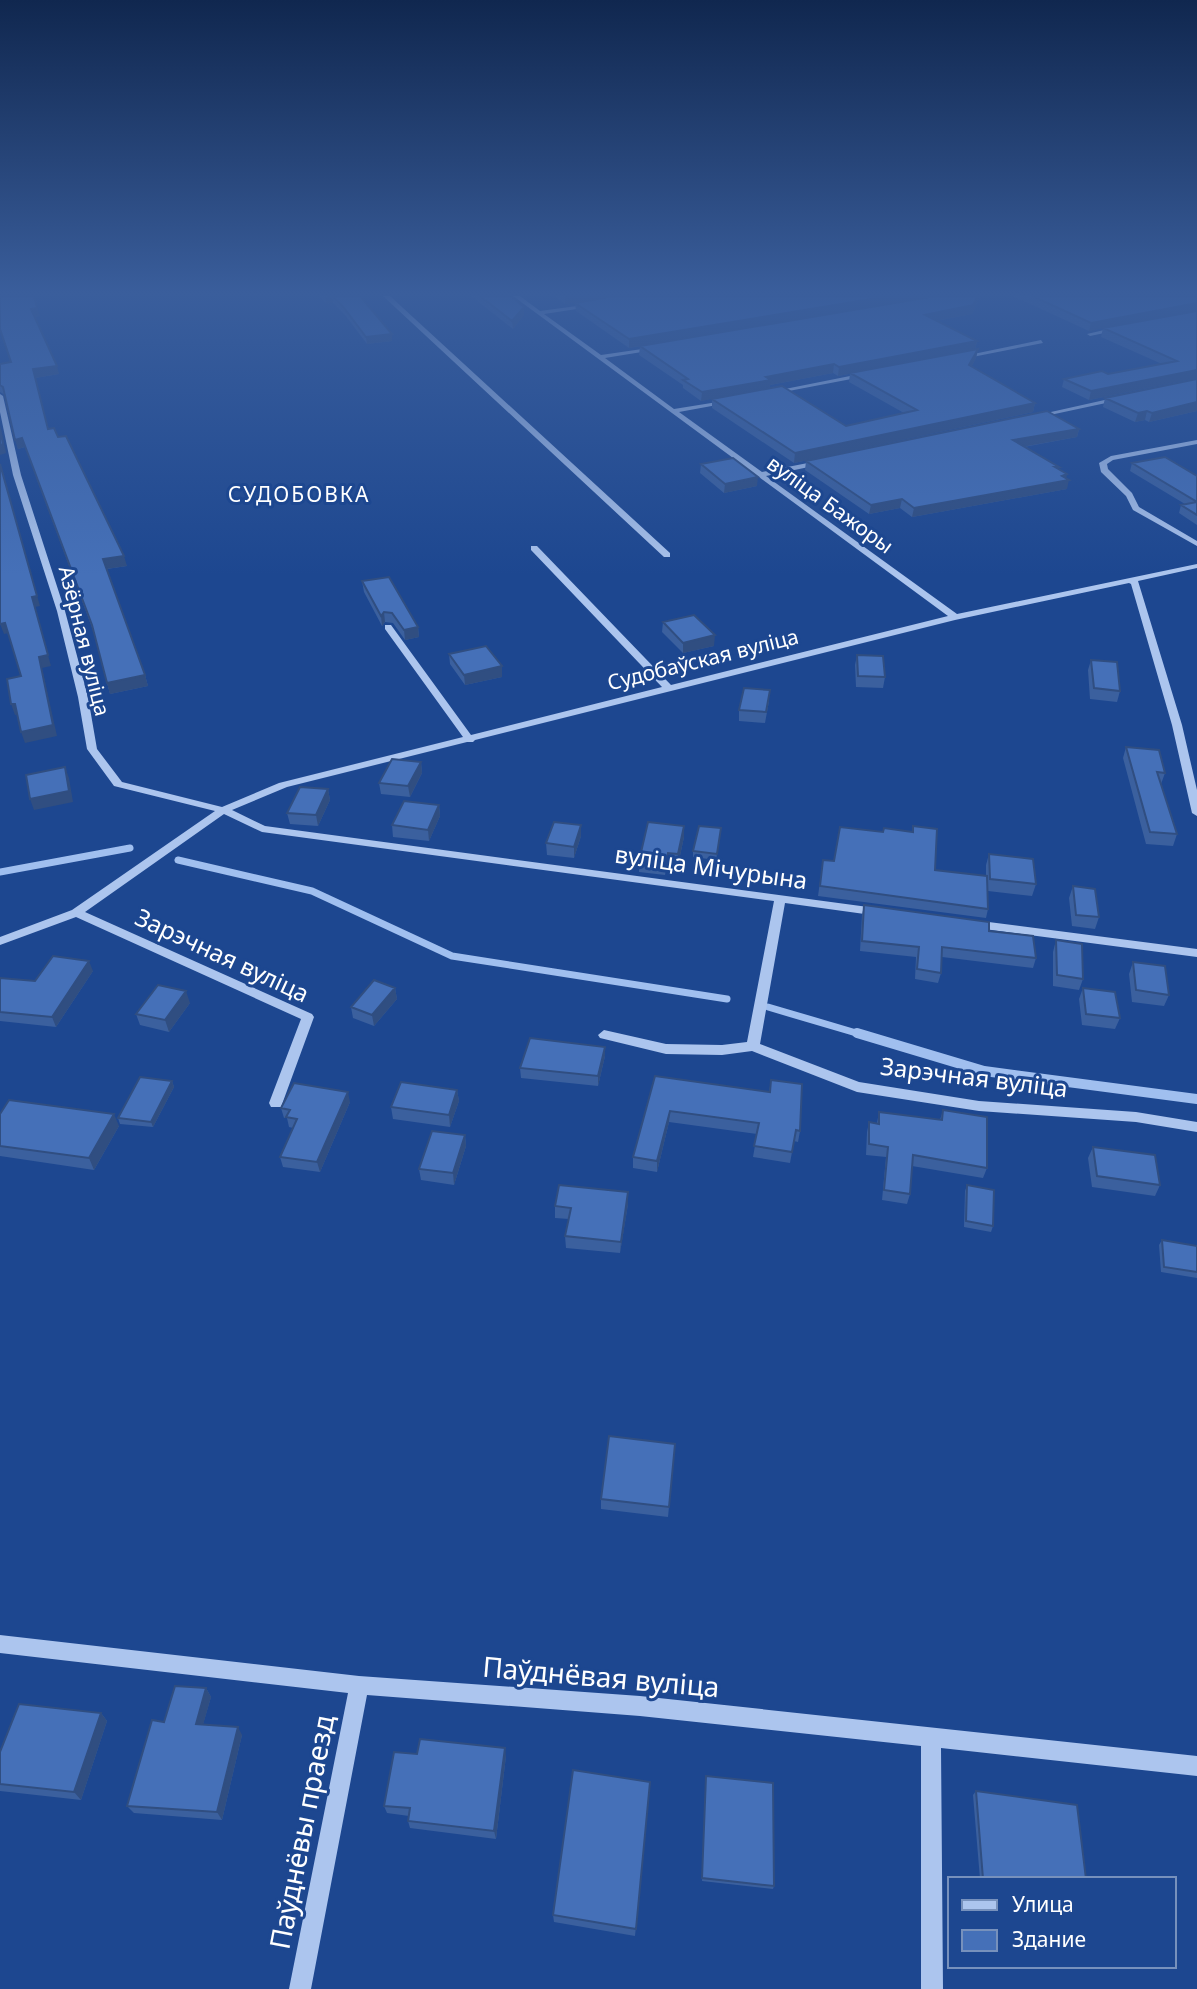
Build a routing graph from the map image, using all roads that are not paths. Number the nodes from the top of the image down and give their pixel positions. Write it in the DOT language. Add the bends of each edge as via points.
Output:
graph roads {
  1 [pos="487,389"];
  2 [pos="643,389"];
  3 [pos="791,389"];
  4 [pos="768,393"];
  5 [pos="0,396"];
  6 [pos="1129,397"];
  7 [pos="741,398"];
  8 [pos="673,411"];
  9 [pos="1033,417"];
  10 [pos="1197,442"];
  11 [pos="827,461"];
  12 [pos="759,475"];
  13 [pos="1197,544"];
  14 [pos="534,548"];
  15 [pos="667,555"];
  16 [pos="1197,566"];
  17 [pos="1129,579"];
  18 [pos="954,617"];
  19 [pos="388,627"];
  20 [pos="667,688"];
  21 [pos="470,740"];
  22 [pos="223,810"];
  23 [pos="1197,813"];
  24 [pos="780,899"];
  25 [pos="76,913"];
  26 [pos="887,913"];
  27 [pos="955,922"];
  28 [pos="0,941"];
  29 [pos="1197,954"];
  30 [pos="604,1035"];
  31 [pos="753,1046"];
  32 [pos="276,1103"];
  33 [pos="1197,1127"];
  34 [pos="0,1644"];
  35 [pos="359,1685"];
  36 [pos="931,1740"];
  37 [pos="1197,1766"];
  38 [pos="300,1989"];
  39 [pos="932,1989"];
  1 -- 15 [label="street"];
  2 -- 8 [label="street, вуліца Бажоры"];
  3 -- 4 [label="street"];
  5 -- 22 [label="street, Азёрная вуліца" via="17,475 65,623 92,749 118,784"];
  6 -- 9 [label="street"];
  7 -- 8 [label="street"];
  8 -- 12 [label="street, вуліца Бажоры"];
  10 -- 13 [label="street" via="1103,463 1136,508"];
  11 -- 12 [label="street"];
  12 -- 18 [label="street, вуліца Бажоры"];
  14 -- 20 [label="street"];
  16 -- 17 [label="street, Судобаўская вуліца"];
  17 -- 18 [label="street, Судобаўская вуліца"];
  17 -- 23 [label="street" via="1135,583 1177,724"];
  18 -- 20 [label="street, Судобаўская вуліца"];
  19 -- 21 [label="street"];
  20 -- 21 [label="street, Судобаўская вуліца"];
  21 -- 22 [label="street, Судобаўская вуліца" via="283,785"];
  22 -- 24 [label="street, вуліца Мічурына" via="262,829"];
  22 -- 25 [label="street, Зарэчная вуліца"];
  24 -- 26 [label="street, вуліца Мічурына"];
  24 -- 31 [label="street"];
  25 -- 28 [label="street, Зарэчная вуліца"];
  25 -- 32 [label="street, Зарэчная вуліца" via="308,1017"];
  27 -- 29 [label="street"];
  30 -- 31 [label="street, Зарэчная вуліца" via="666,1049"];
  31 -- 33 [label="street, Зарэчная вуліца" via="857,1087 979,1106 1136,1117"];
  34 -- 35 [label="street, Паўднёвая вуліца"];
  35 -- 36 [label="street, Паўднёвая вуліца" via="640,1706"];
  35 -- 38 [label="street, Паўднёвы праезд"];
  36 -- 37 [label="street, Паўднёвая вуліца"];
  36 -- 39 [label="street"];
}
